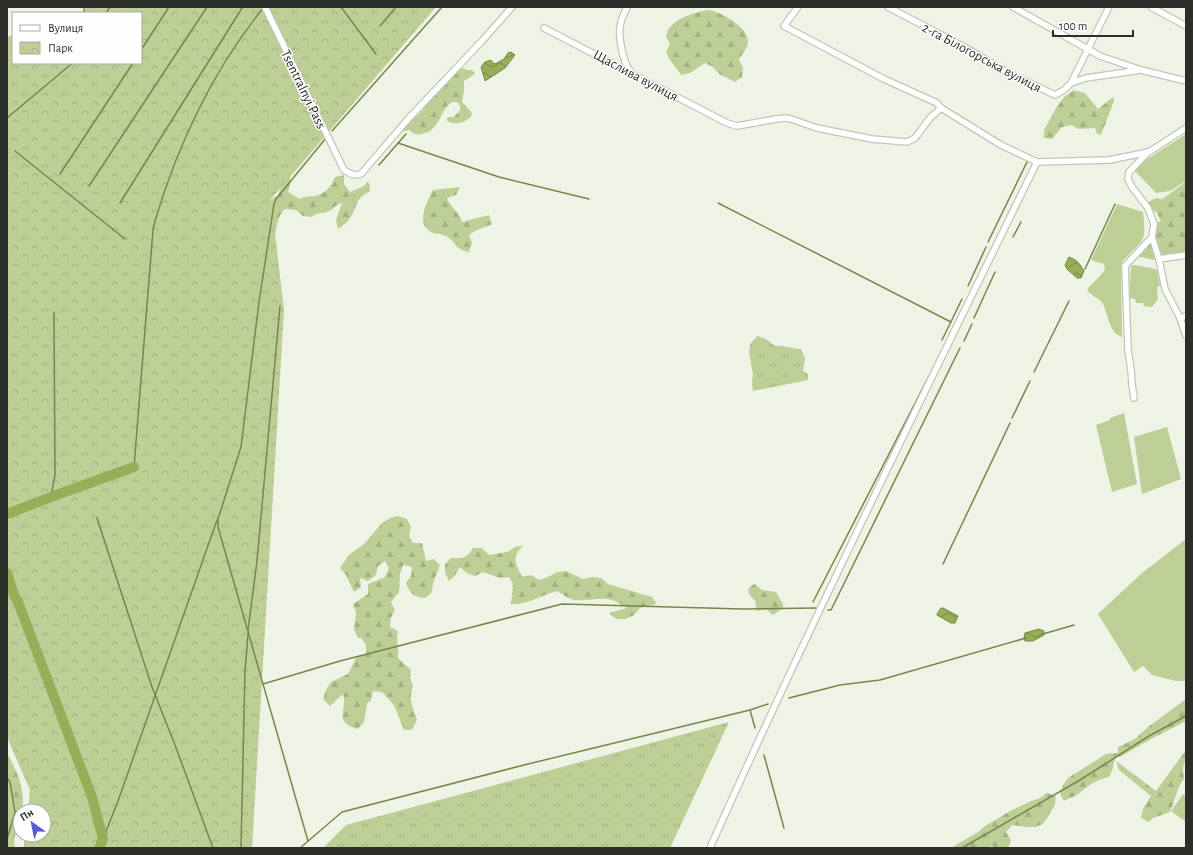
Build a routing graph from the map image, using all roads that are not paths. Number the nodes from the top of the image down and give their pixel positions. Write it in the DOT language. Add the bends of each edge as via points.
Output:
graph roads {
  1 [pos="265,7"];
  2 [pos="512,7"];
  3 [pos="627,7"];
  4 [pos="798,7"];
  5 [pos="888,7"];
  6 [pos="1012,7"];
  7 [pos="1109,7"];
  8 [pos="1151,7"];
  9 [pos="896,9"];
  10 [pos="1186,26"];
  11 [pos="544,28"];
  12 [pos="1089,50"];
  13 [pos="1141,70"];
  14 [pos="630,72"];
  15 [pos="1186,81"];
  16 [pos="1071,83"];
  17 [pos="941,108"];
  18 [pos="1186,128"];
  19 [pos="1148,152"];
  20 [pos="1037,162"];
  21 [pos="1152,237"];
  22 [pos="1186,255"];
  23 [pos="1159,260"];
  24 [pos="1183,317"];
  25 [pos="1186,336"];
  26 [pos="1134,398"];
  27 [pos="710,848"];
  1 -- 2 [label="street, Tsentralnyi Pass" via="344,170 357,175 361,174"];
  3 -- 14 [label="street" via="620,23 621,44"];
  4 -- 17 [label="street" via="784,26 884,79 937,103"];
  5 -- 9 [label="street, 2-га Білогорська вулиця"];
  6 -- 12 [label="street"];
  7 -- 12 [label="street"];
  8 -- 10 [label="street"];
  9 -- 16 [label="street, 2-га Білогорська вулиця" via="1005,71 1055,95"];
  11 -- 14 [label="street, Щаслива вулиця"];
  12 -- 13 [label="street"];
  12 -- 16 [label="street"];
  13 -- 15 [label="street"];
  13 -- 16 [label="street" via="1086,78"];
  14 -- 17 [label="street, Щаслива вулиця" via="737,126 788,118 817,128 872,139 907,142 915,138"];
  17 -- 20 [label="street" via="1001,145"];
  18 -- 19 [label="street"];
  19 -- 20 [label="street" via="1109,160"];
  19 -- 21 [label="street" via="1129,172 1128,179 1148,208 1154,224"];
  20 -- 27 [label="street" via="747,765"];
  21 -- 23 [label="street"];
  21 -- 26 [label="street" via="1125,266 1128,350"];
  22 -- 23 [label="street"];
  23 -- 24 [label="street" via="1165,289"];
  24 -- 25 [label="street"];
}
